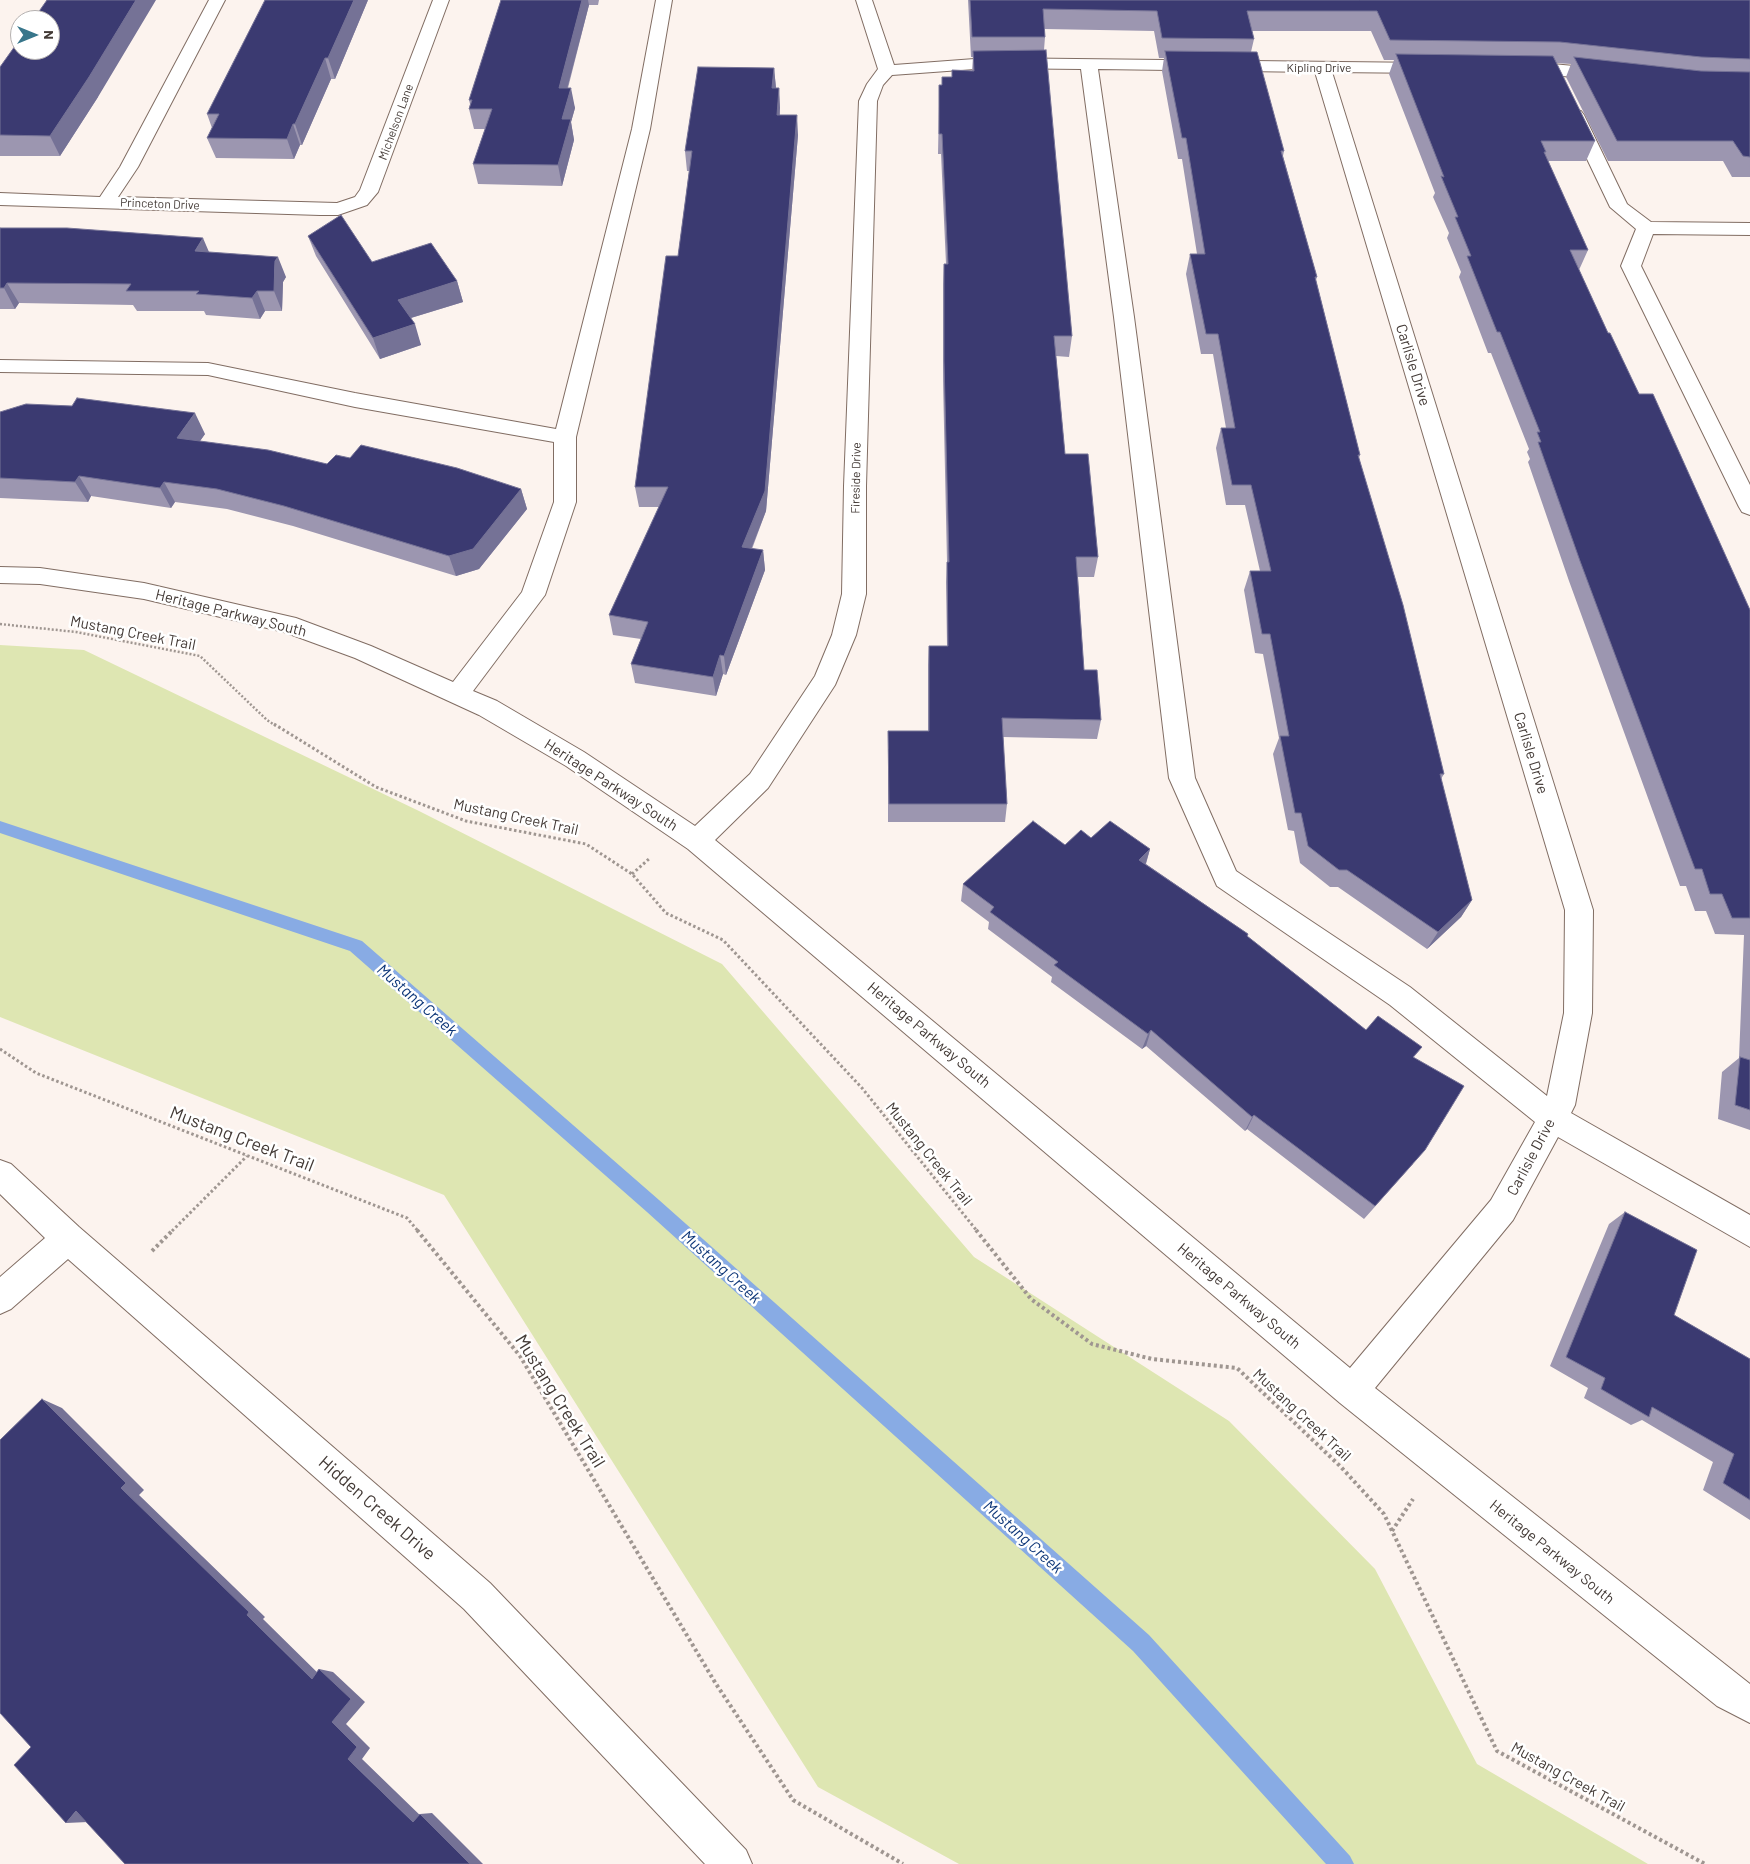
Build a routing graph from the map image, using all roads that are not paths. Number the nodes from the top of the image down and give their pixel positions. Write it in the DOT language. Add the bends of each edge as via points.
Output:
graph roads {
  1 [pos="217,0"];
  2 [pos="441,0"];
  3 [pos="664,0"];
  4 [pos="864,0"];
  5 [pos="1089,65"];
  6 [pos="1322,68"];
  7 [pos="1446,68"];
  8 [pos="1503,69"];
  9 [pos="1552,69"];
  10 [pos="887,70"];
  11 [pos="1622,76"];
  12 [pos="1561,86"];
  13 [pos="1569,104"];
  14 [pos="0,199"];
  15 [pos="106,202"];
  16 [pos="320,209"];
  17 [pos="1646,228"];
  18 [pos="1750,229"];
  19 [pos="0,366"];
  20 [pos="565,437"];
  21 [pos="1750,507"];
  22 [pos="0,575"];
  23 [pos="457,694"];
  24 [pos="697,841"];
  25 [pos="1552,1118"];
  26 [pos="0,1174"];
  27 [pos="1750,1232"];
  28 [pos="68,1238"];
  29 [pos="0,1298"];
  30 [pos="1352,1391"];
  31 [pos="1750,1704"];
  32 [pos="732,1864"];
  1 -- 15 [label="street" via="129,167"];
  2 -- 16 [label="street, Michelson Lane" via="369,192 349,206"];
  3 -- 20 [label="street" via="641,128"];
  4 -- 10 [label="street"];
  5 -- 6 [label="street, Kipling Drive"];
  5 -- 10 [label="street, Kipling Drive" via="988,63"];
  5 -- 25 [label="street" via="1182,778 1194,806 1226,878 1400,996"];
  6 -- 7 [label="street, Kipling Drive"];
  6 -- 25 [label="street, Carlisle Drive" via="1579,910 1578,1012 1560,1104"];
  8 -- 9 [label="street"];
  9 -- 11 [label="street"];
  9 -- 12 [label="street"];
  10 -- 24 [label="street, Fireside Drive" via="875,84 868,101 854,594 844,635 826,679 760,781"];
  13 -- 17 [label="street" via="1619,207"];
  14 -- 15 [label="street, Princeton Drive"];
  15 -- 16 [label="street, Princeton Drive"];
  17 -- 18 [label="street"];
  17 -- 21 [label="street" via="1632,266"];
  19 -- 20 [label="street" via="208,369 355,400"];
  20 -- 23 [label="street" via="565,502 533,595"];
  22 -- 23 [label="street, Heritage Parkway South" via="40,576 144,591 288,624 363,652"];
  23 -- 24 [label="street, Heritage Parkway South" via="488,708 575,759"];
  24 -- 30 [label="street, Heritage Parkway South"];
  25 -- 27 [label="street"];
  25 -- 30 [label="street, Carlisle Drive" via="1502,1210"];
  26 -- 28 [label="street, Hidden Creek Drive"];
  28 -- 29 [label="street"];
  28 -- 32 [label="street, Hidden Creek Drive" via="477,1596"];
  30 -- 31 [label="street, Heritage Parkway South" via="1730,1693"];
}
